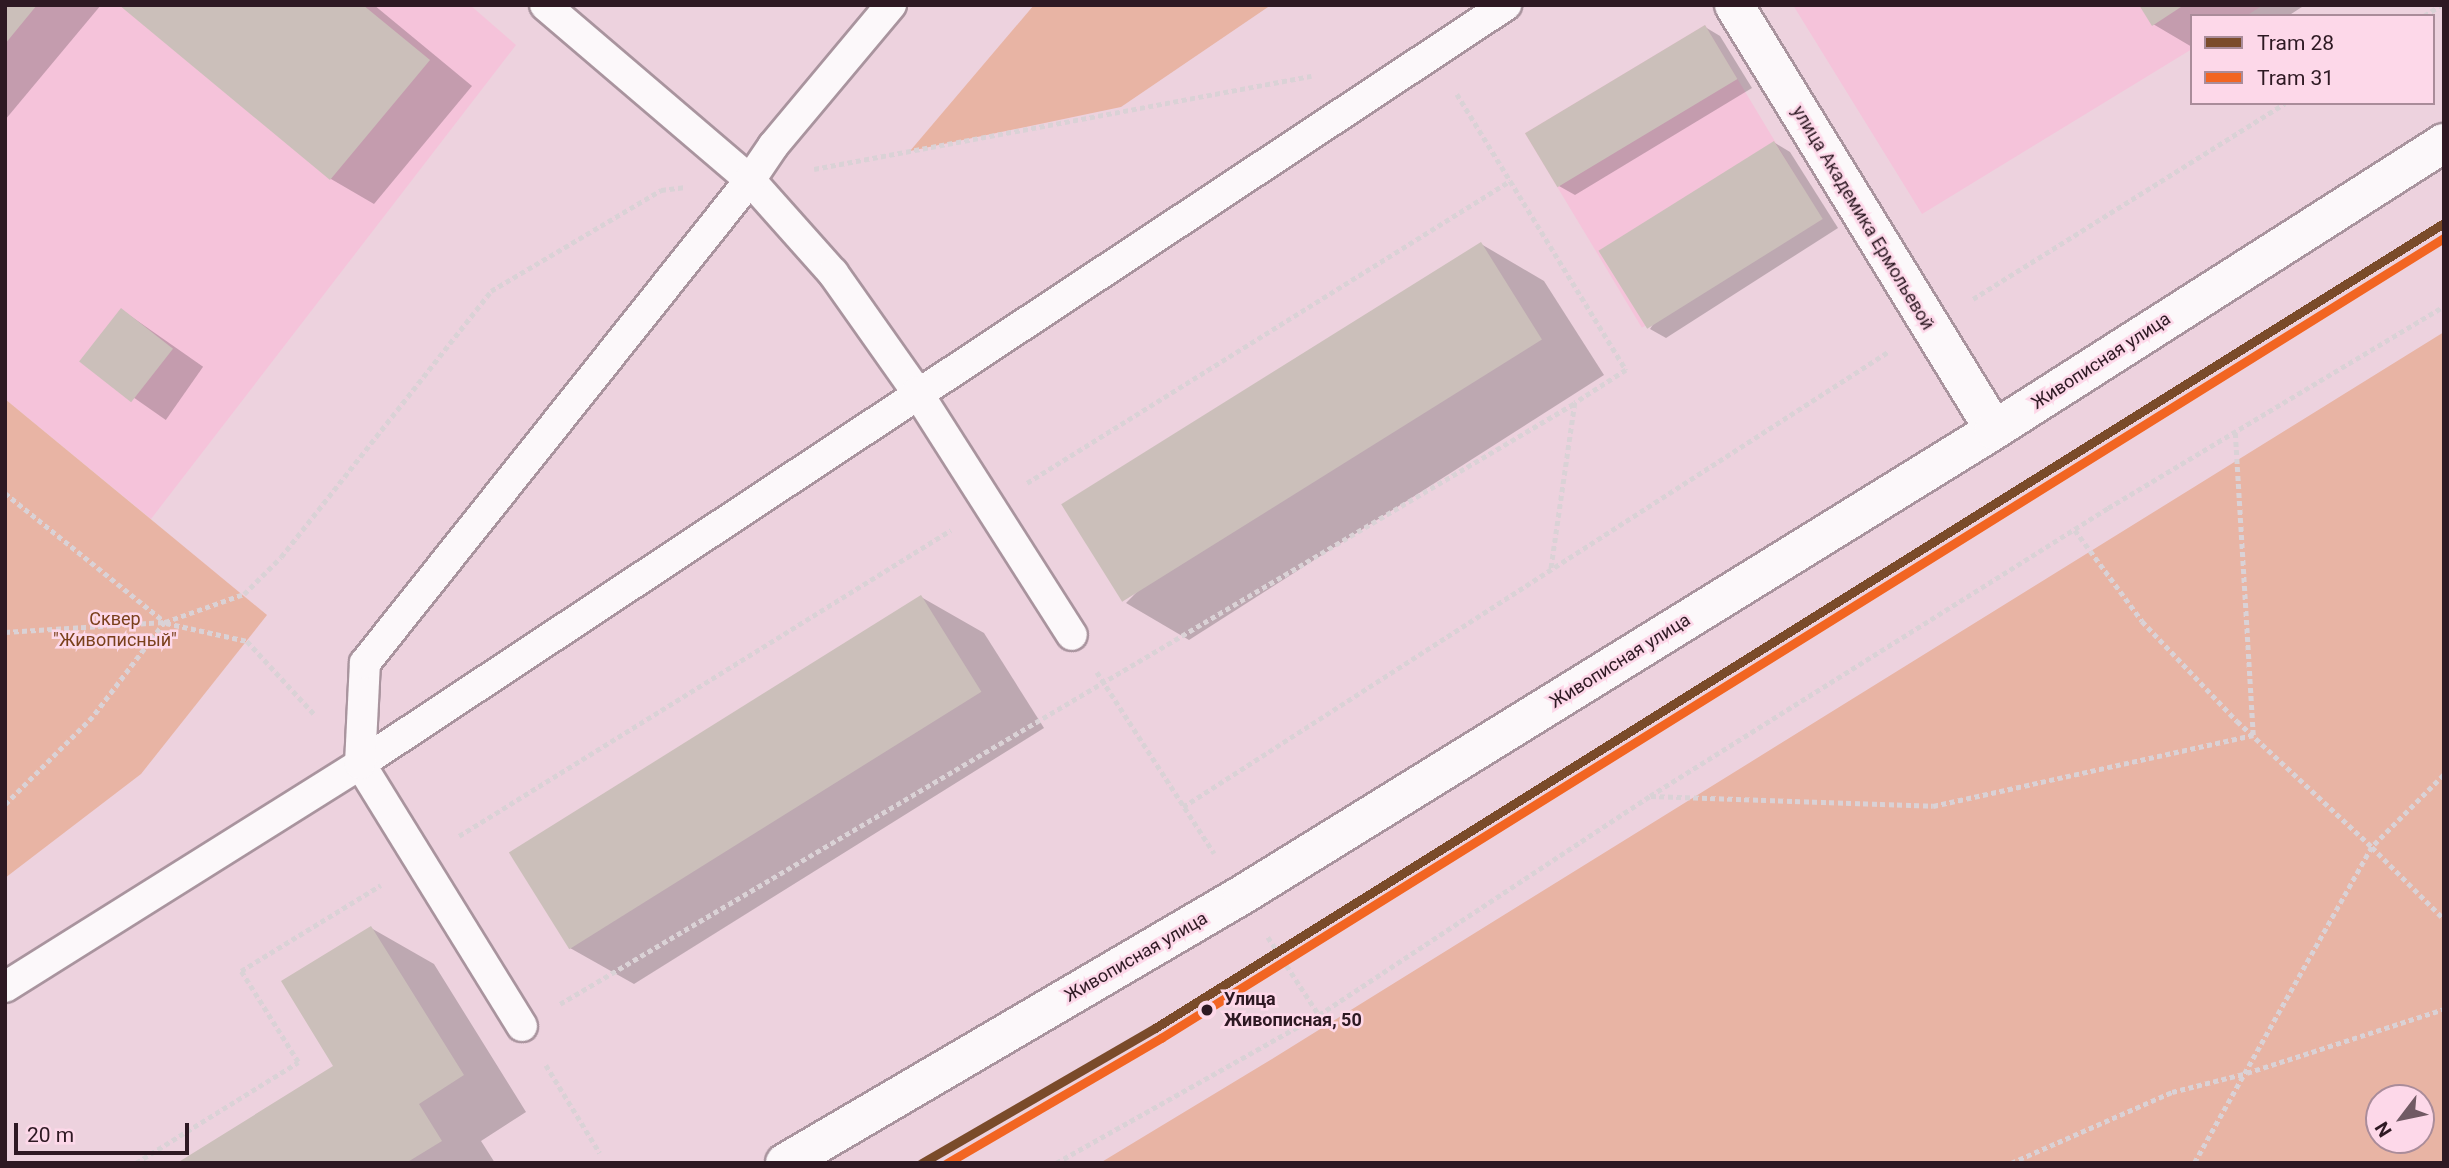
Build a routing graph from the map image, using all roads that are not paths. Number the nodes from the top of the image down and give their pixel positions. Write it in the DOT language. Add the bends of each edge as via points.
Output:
graph roads {
  1 [pos="545,5"];
  2 [pos="891,5"];
  3 [pos="1506,5"];
  4 [pos="1734,5"];
  5 [pos="2444,143"];
  6 [pos="750,180"];
  7 [pos="917,392"];
  8 [pos="1994,429"];
  9 [pos="1072,635"];
  10 [pos="360,764"];
  11 [pos="5,987"];
  12 [pos="522,1026"];
  13 [pos="785,1163"];
  1 -- 6 [label="lane"];
  2 -- 6 [label="lane"];
  3 -- 7 [label="lane"];
  4 -- 8 [label="street, улица Академика Ермольевой"];
  5 -- 8 [label="street, Живописная улица"];
  6 -- 7 [label="lane" via="833,273"];
  6 -- 10 [label="lane" via="365,663"];
  7 -- 9 [label="lane"];
  7 -- 10 [label="lane"];
  8 -- 13 [label="street, Живописная улица" via="1242,895"];
  10 -- 11 [label="lane"];
  10 -- 12 [label="lane"];
}
